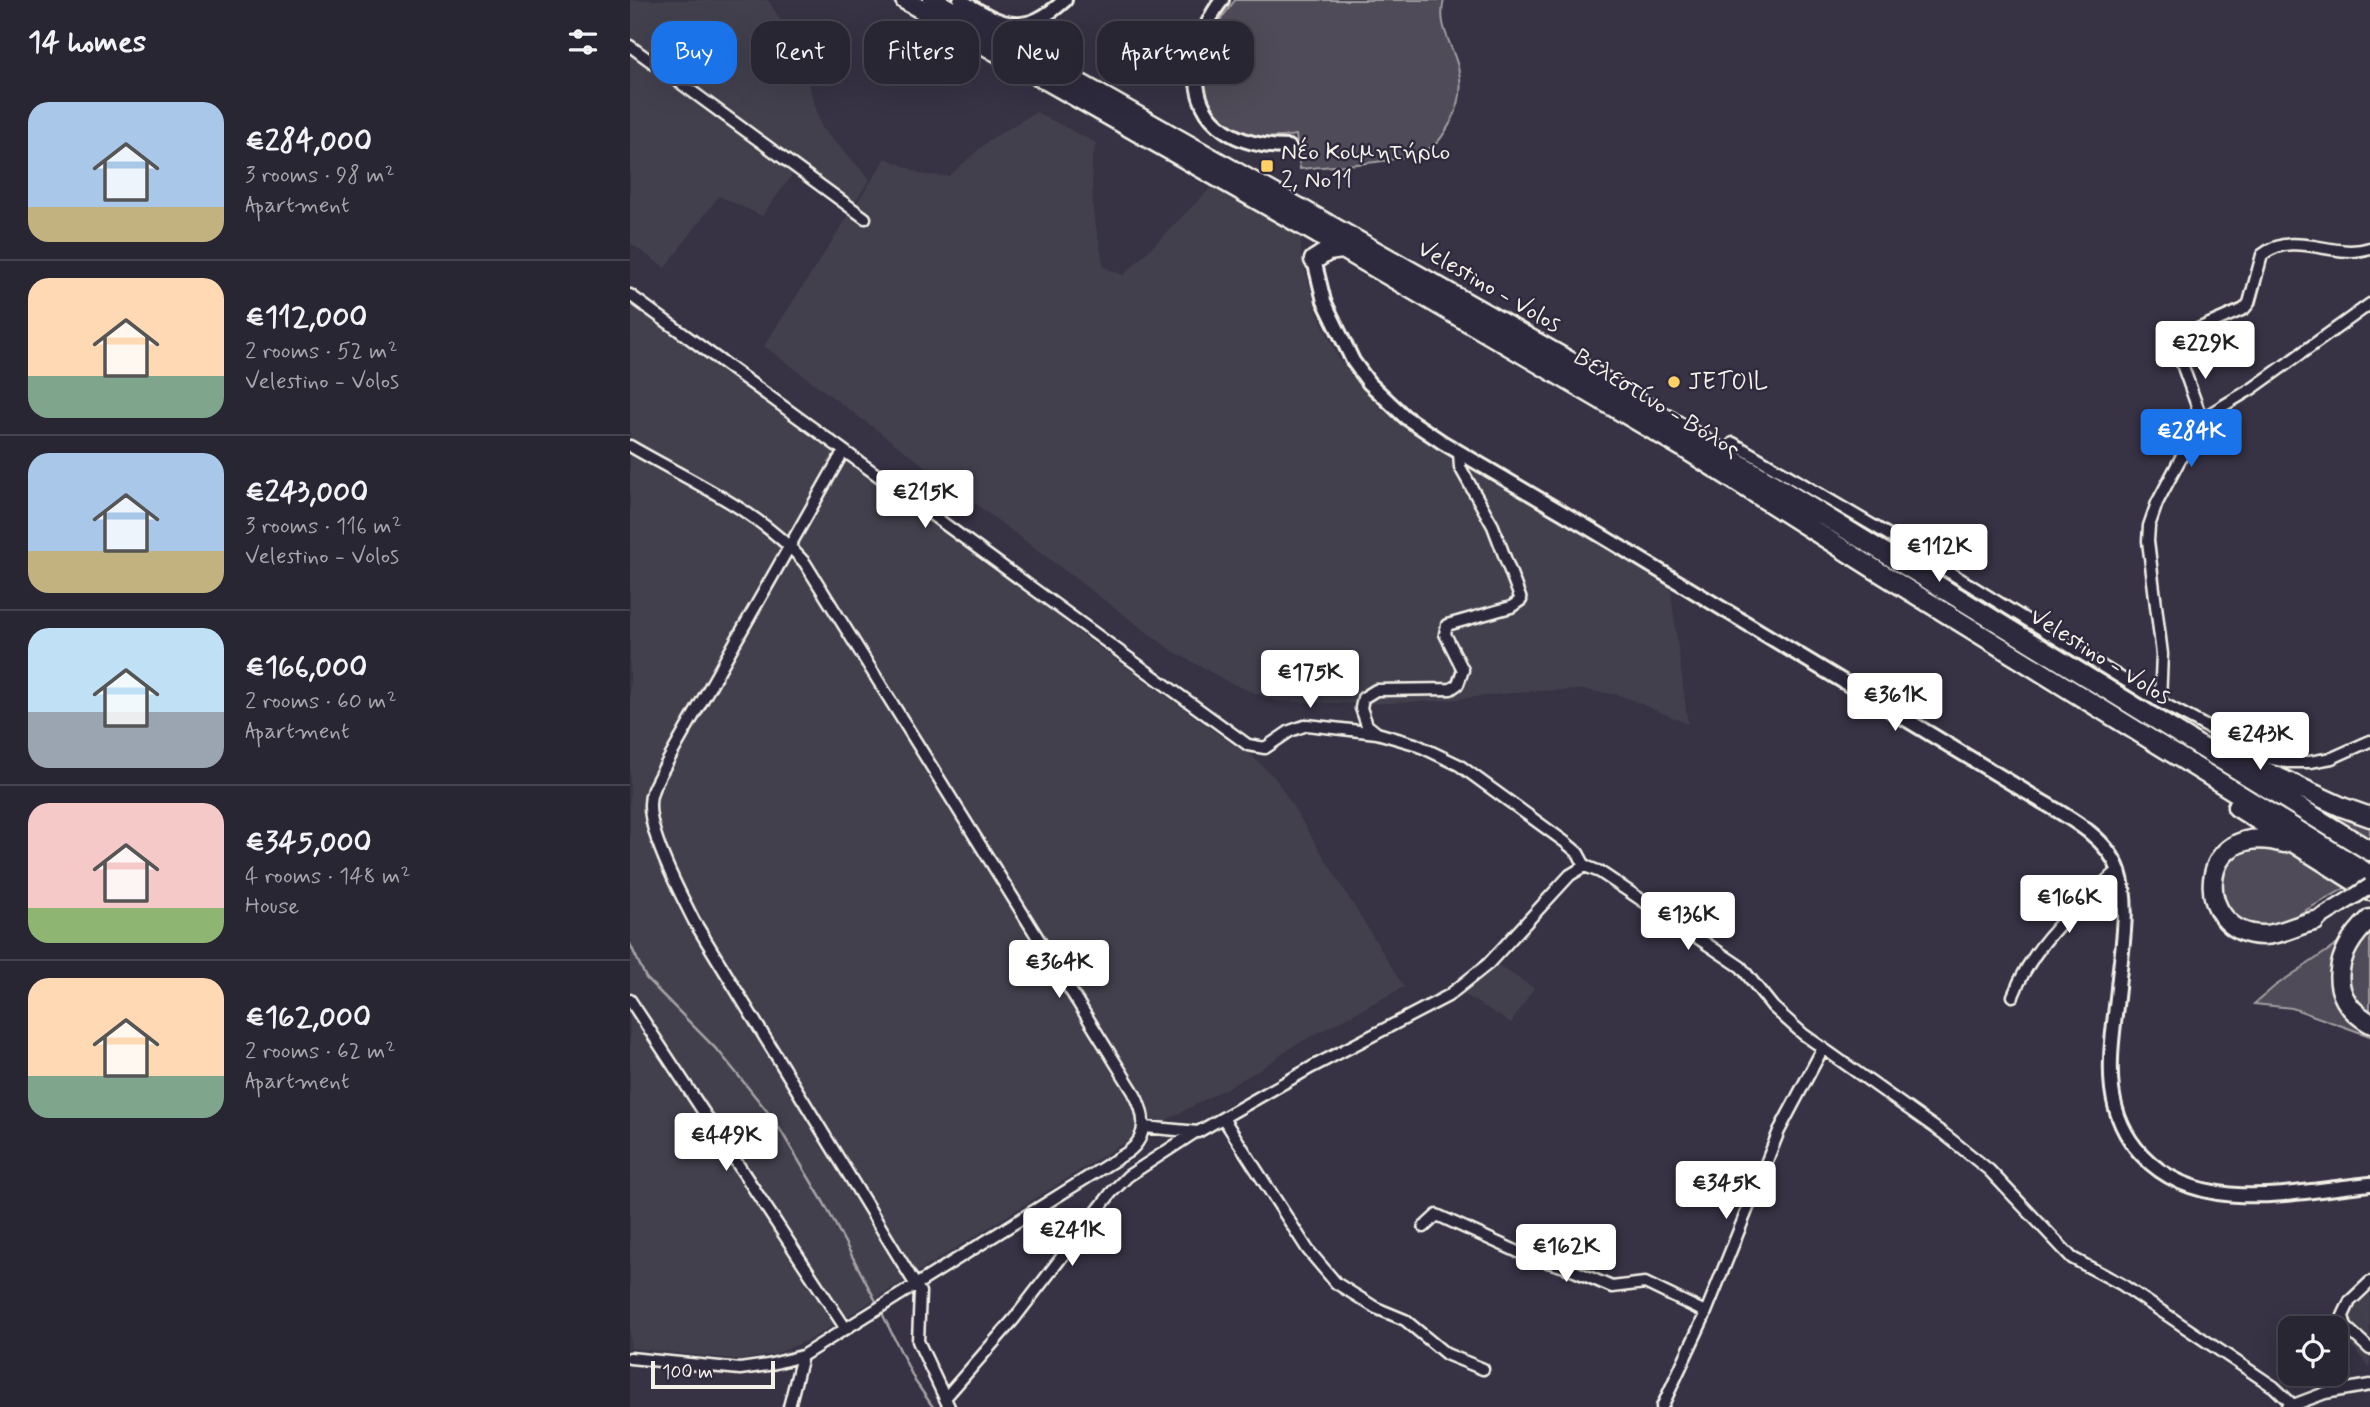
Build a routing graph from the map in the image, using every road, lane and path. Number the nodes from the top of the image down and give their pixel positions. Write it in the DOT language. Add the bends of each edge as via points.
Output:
graph roads {
  1 [pos="905,0"];
  2 [pos="933,0"];
  3 [pos="960,0"];
  4 [pos="1065,0"];
  5 [pos="1222,0"];
  6 [pos="630,46"];
  7 [pos="1289,147"];
  8 [pos="866,218"];
  9 [pos="1314,232"];
  10 [pos="1342,248"];
  11 [pos="2370,248"];
  12 [pos="1314,260"];
  13 [pos="630,295"];
  14 [pos="2370,304"];
  15 [pos="2202,420"];
  16 [pos="1733,443"];
  17 [pos="630,446"];
  18 [pos="843,452"];
  19 [pos="1459,452"];
  20 [pos="1792,486"];
  21 [pos="790,545"];
  22 [pos="1876,570"];
  23 [pos="2160,702"];
  24 [pos="2147,716"];
  25 [pos="1377,733"];
  26 [pos="2370,741"];
  27 [pos="2370,817"];
  28 [pos="2370,850"];
  29 [pos="2307,851"];
  30 [pos="1585,866"];
  31 [pos="2119,870"];
  32 [pos="2370,875"];
  33 [pos="2365,891"];
  34 [pos="2370,919"];
  35 [pos="2315,921"];
  36 [pos="2013,996"];
  37 [pos="630,1000"];
  38 [pos="2370,1023"];
  39 [pos="1823,1048"];
  40 [pos="1223,1118"];
  41 [pos="1144,1127"];
  42 [pos="1194,1133"];
  43 [pos="2370,1184"];
  44 [pos="1424,1227"];
  45 [pos="2370,1282"];
  46 [pos="914,1286"];
  47 [pos="1705,1312"];
  48 [pos="846,1329"];
  49 [pos="2370,1349"];
  50 [pos="802,1356"];
  51 [pos="630,1358"];
  52 [pos="1483,1369"];
  53 [pos="2370,1385"];
  54 [pos="947,1402"];
  55 [pos="2292,1406"];
  56 [pos="789,1407"];
  57 [pos="1662,1407"];
  1 -- 9 [label="highway, Βελεστίνο - Βόλος"];
  2 -- 20 [label="highway, Velestino - Volos"];
  3 -- 4 [label="street" via="994,18 1022,25 1038,20"];
  5 -- 7 [label="street" via="1208,20 1200,46 1198,80 1204,106 1218,125 1238,137"];
  6 -- 8 [label="street"];
  9 -- 10 [label="highway, Βελεστίνο - Βόλος"];
  9 -- 12 [label="highway"];
  10 -- 12 [label="highway"];
  10 -- 22 [label="highway, Βελεστίνο - Βόλος" via="1682,447"];
  11 -- 15 [label="street" via="2352,251 2281,243 2262,255 2244,309 2190,332 2177,350"];
  12 -- 19 [label="street" via="1332,321 1368,383 1405,417"];
  13 -- 18 [label="street"];
  14 -- 15 [label="street"];
  15 -- 23 [label="street" via="2150,526 2162,654"];
  16 -- 20 [label="street"];
  17 -- 21 [label="street" via="765,525"];
  18 -- 21 [label="street"];
  18 -- 25 [label="street" via="1248,745 1265,748 1307,725"];
  19 -- 25 [label="street" via="1460,467 1493,526 1521,600 1447,625 1444,635 1463,670 1451,689 1367,694 1361,708 1367,724"];
  19 -- 31 [label="street" via="2067,817 2095,838"];
  20 -- 23 [label="street"];
  20 -- 24 [label="highway, Velestino - Volos"];
  21 -- 41 [label="street" via="820,583 1129,1084"];
  21 -- 46 [label="street" via="656,783 651,814 694,922"];
  22 -- 29 [label="highway" via="1944,622"];
  22 -- 32 [label="highway, Βελεστίνο - Βόλος"];
  23 -- 26 [label="street" via="2276,760 2321,761"];
  24 -- 27 [label="highway"];
  24 -- 28 [label="highway, Velestino - Volos"];
  25 -- 30 [label="street" via="1415,744 1459,765 1565,842"];
  29 -- 33 [label="highway"];
  29 -- 35 [label="highway" via="2264,838 2234,845 2217,865 2213,889 2218,908 2229,922 2248,932 2277,933"];
  30 -- 39 [label="street" via="1741,967 1780,1014"];
  30 -- 40 [label="street" via="1570,875 1460,988"];
  31 -- 36 [label="street" via="2048,934"];
  31 -- 43 [label="street" via="2124,908 2111,1081 2119,1119 2130,1141 2162,1173 2212,1192 2252,1195"];
  33 -- 35 [label="main road"];
  34 -- 38 [label="highway" via="2345,950 2339,978 2351,1008"];
  37 -- 48 [label="street"];
  39 -- 47 [label="street" via="1779,1131"];
  39 -- 55 [label="street" via="1989,1170 2072,1258 2121,1284 2274,1387"];
  40 -- 42 [label="street"];
  40 -- 52 [label="street" via="1308,1250 1336,1283 1405,1320 1447,1354"];
  41 -- 42 [label="street"];
  41 -- 46 [label="street" via="1128,1152"];
  42 -- 54 [label="street" via="1111,1193"];
  44 -- 47 [label="street" via="1439,1216 1527,1256 1612,1287 1645,1283"];
  45 -- 49 [label="street" via="2343,1315 2346,1327"];
  46 -- 48 [label="street"];
  46 -- 54 [label="street" via="921,1296 918,1341"];
  47 -- 57 [label="street"];
  48 -- 50 [label="street"];
  50 -- 51 [label="street" via="740,1369"];
  50 -- 56 [label="street"];
  53 -- 55 [label="street" via="2341,1388"];
}
